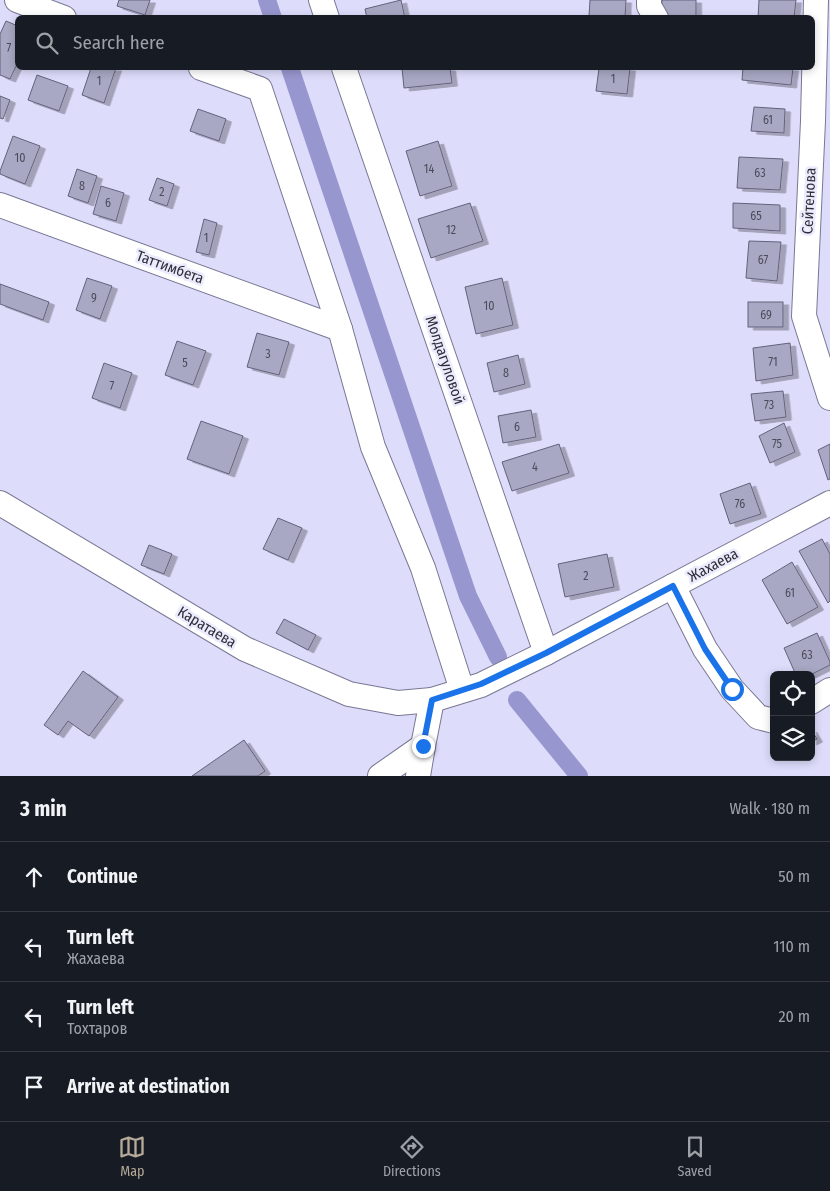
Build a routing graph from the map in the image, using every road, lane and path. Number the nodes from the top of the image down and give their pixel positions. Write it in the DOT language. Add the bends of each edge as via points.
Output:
graph roads {
  1 [pos="16,0"];
  2 [pos="321,0"];
  3 [pos="649,0"];
  4 [pos="816,0"];
  5 [pos="56,15"];
  6 [pos="326,15"];
  7 [pos="654,15"];
  8 [pos="815,15"];
  9 [pos="815,61"];
  10 [pos="207,70"];
  11 [pos="345,70"];
  12 [pos="822,120"];
  13 [pos="0,205"];
  14 [pos="340,329"];
  15 [pos="830,398"];
  16 [pos="830,503"];
  17 [pos="5,513"];
  18 [pos="673,586"];
  19 [pos="542,655"];
  20 [pos="472,687"];
  21 [pos="830,690"];
  22 [pos="815,699"];
  23 [pos="432,700"];
  24 [pos="770,720"];
  25 [pos="423,746"];
  26 [pos="380,776"];
  27 [pos="418,776"];
  1 -- 5 [label="street"];
  2 -- 6 [label="street"];
  3 -- 7 [label="street"];
  4 -- 8 [label="street, Сейтенова"];
  9 -- 12 [label="street, Сейтенова"];
  10 -- 14 [label="street" via="260,89"];
  11 -- 19 [label="street, Молдагуловой"];
  12 -- 15 [label="street, Сейтенова" via="804,316"];
  13 -- 14 [label="street, Таттимбета"];
  14 -- 20 [label="street" via="373,447"];
  16 -- 18 [label="street, Жахаева"];
  17 -- 23 [label="street, Каратаева" via="245,649 349,694 398,702"];
  18 -- 19 [label="street, Жахаева"];
  18 -- 24 [label="street" via="705,649 732,689 758,717"];
  19 -- 20 [label="street, Жахаева"];
  20 -- 23 [label="street, Жахаева"];
  21 -- 22 [label="street"];
  23 -- 25 [label="street"];
  25 -- 26 [label="street"];
  25 -- 27 [label="street"];
}
